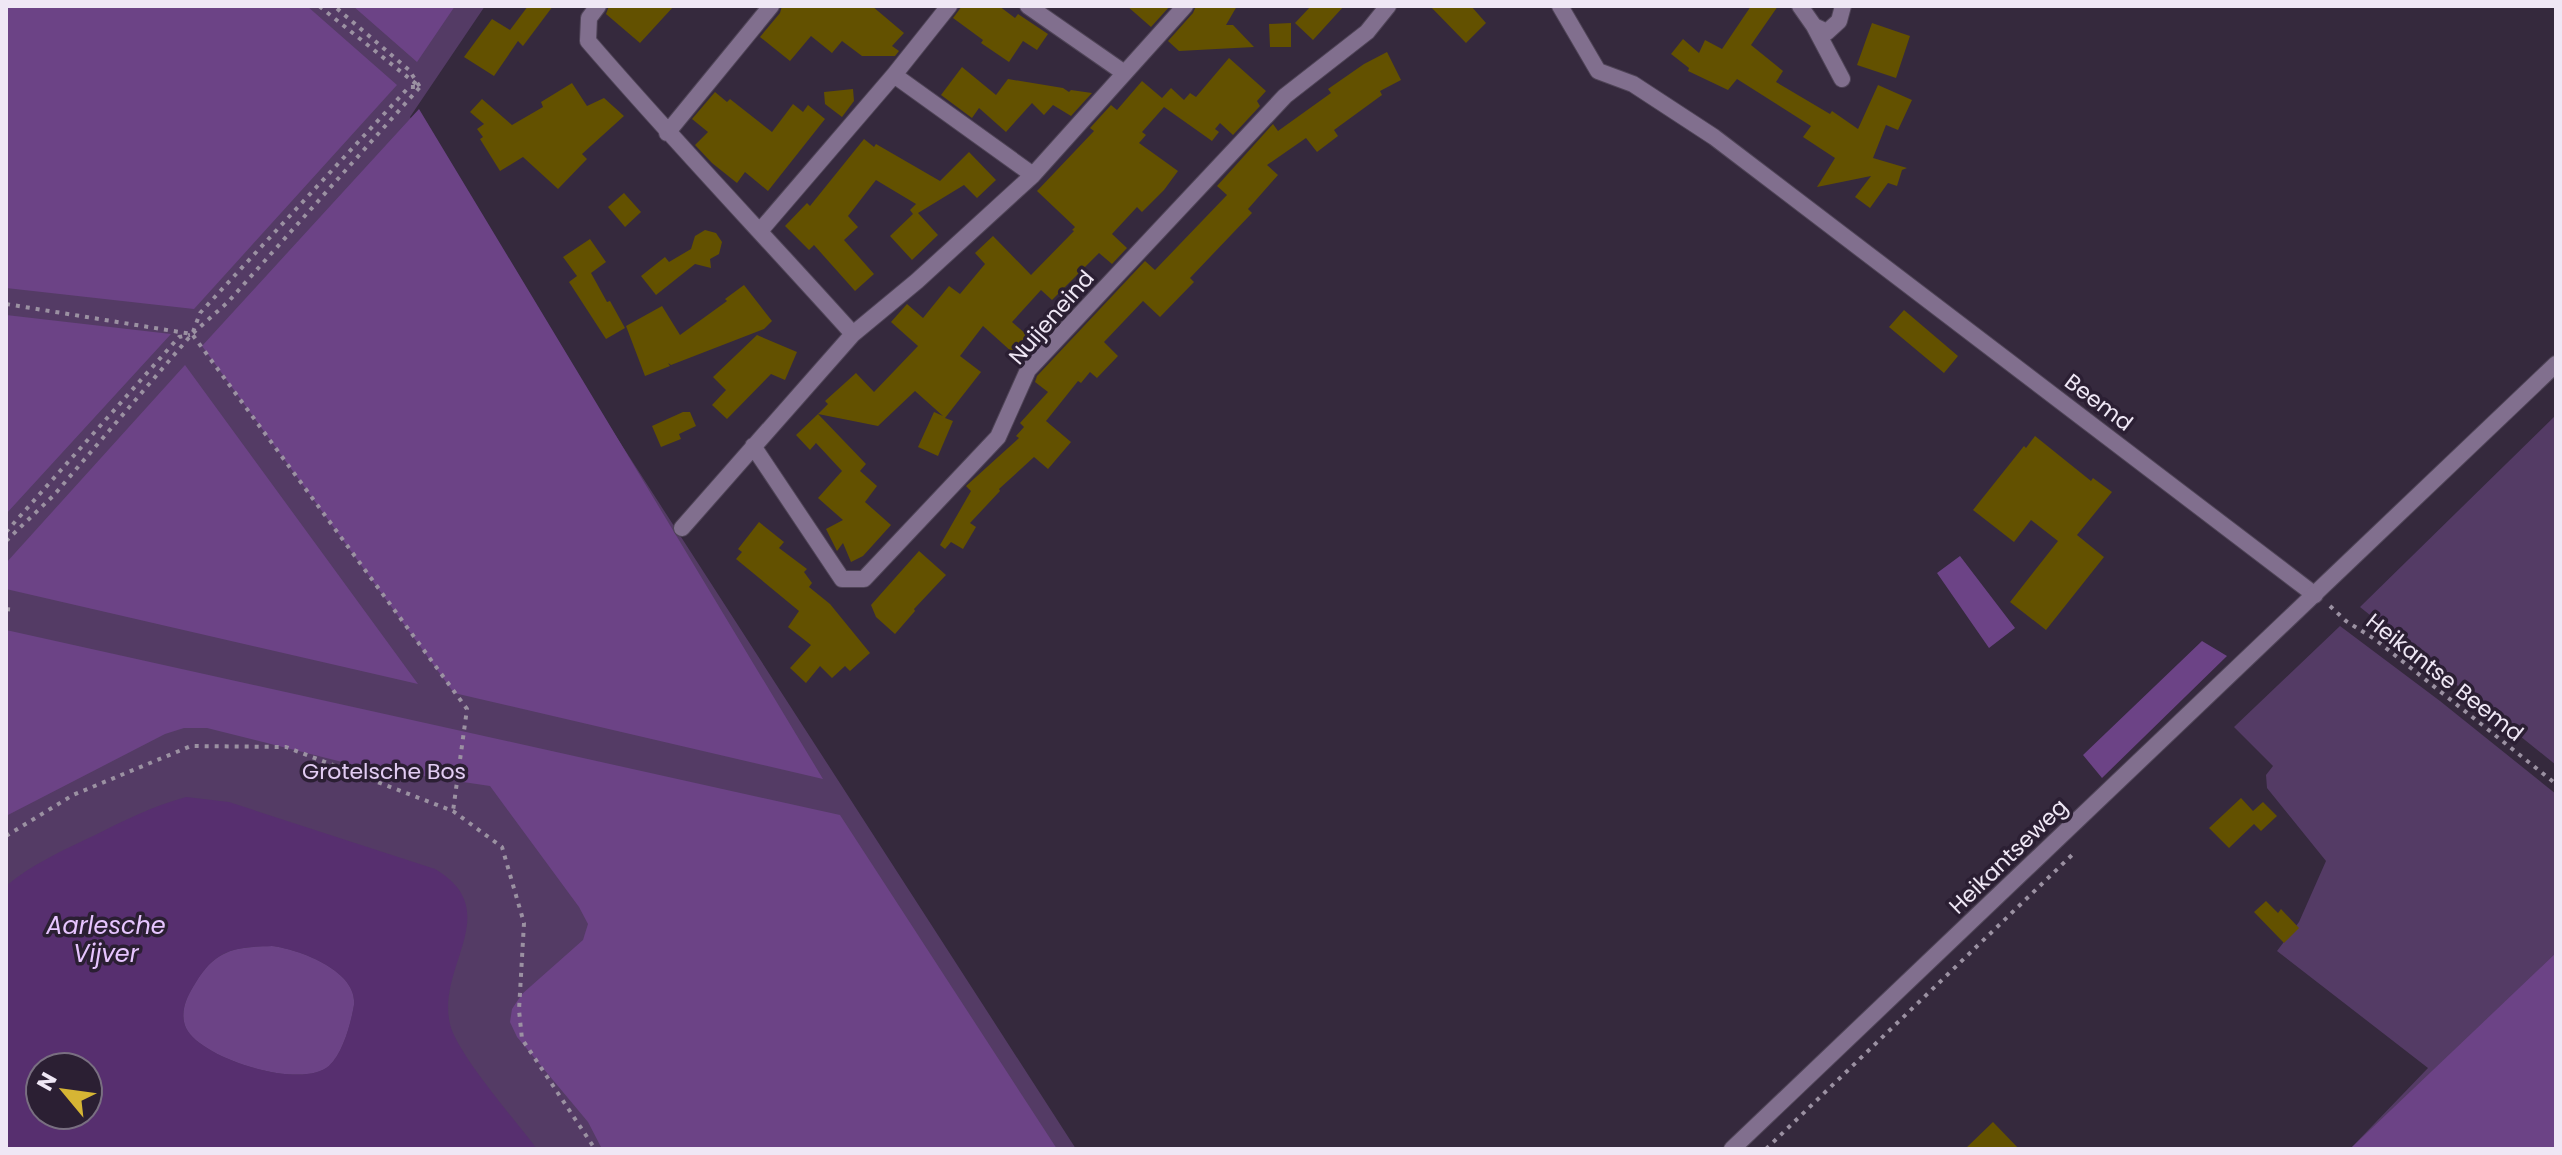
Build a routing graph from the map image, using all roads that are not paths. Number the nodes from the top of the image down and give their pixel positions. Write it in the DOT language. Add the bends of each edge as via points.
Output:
graph roads {
  1 [pos="598,6"];
  2 [pos="771,6"];
  3 [pos="949,6"];
  4 [pos="1028,6"];
  5 [pos="1185,6"];
  6 [pos="1388,6"];
  7 [pos="1560,6"];
  8 [pos="1800,6"];
  9 [pos="1843,6"];
  10 [pos="1814,26"];
  11 [pos="1123,72"];
  12 [pos="894,75"];
  13 [pos="1842,79"];
  14 [pos="667,133"];
  15 [pos="1033,175"];
  16 [pos="760,231"];
  17 [pos="853,334"];
  18 [pos="2556,364"];
  19 [pos="753,446"];
  20 [pos="682,528"];
  21 [pos="2315,595"];
  22 [pos="1732,1149"];
  1 -- 14 [label="street" via="589,18 588,41"];
  2 -- 14 [label="street"];
  3 -- 12 [label="street"];
  4 -- 11 [label="street"];
  5 -- 11 [label="street"];
  6 -- 19 [label="street, Nuijeneind" via="1367,32 1285,96 1028,370 998,437 864,579 842,579"];
  7 -- 21 [label="street, Beemd" via="1598,71 1633,84 1714,137"];
  8 -- 10 [label="street"];
  9 -- 10 [label="street" via="1839,21 1827,32"];
  10 -- 13 [label="street"];
  11 -- 15 [label="street"];
  12 -- 15 [label="street"];
  12 -- 16 [label="street"];
  14 -- 16 [label="street"];
  15 -- 17 [label="street"];
  16 -- 17 [label="street"];
  17 -- 19 [label="street"];
  18 -- 21 [label="street"];
  19 -- 20 [label="street"];
  21 -- 22 [label="street, Heikantseweg"];
}
